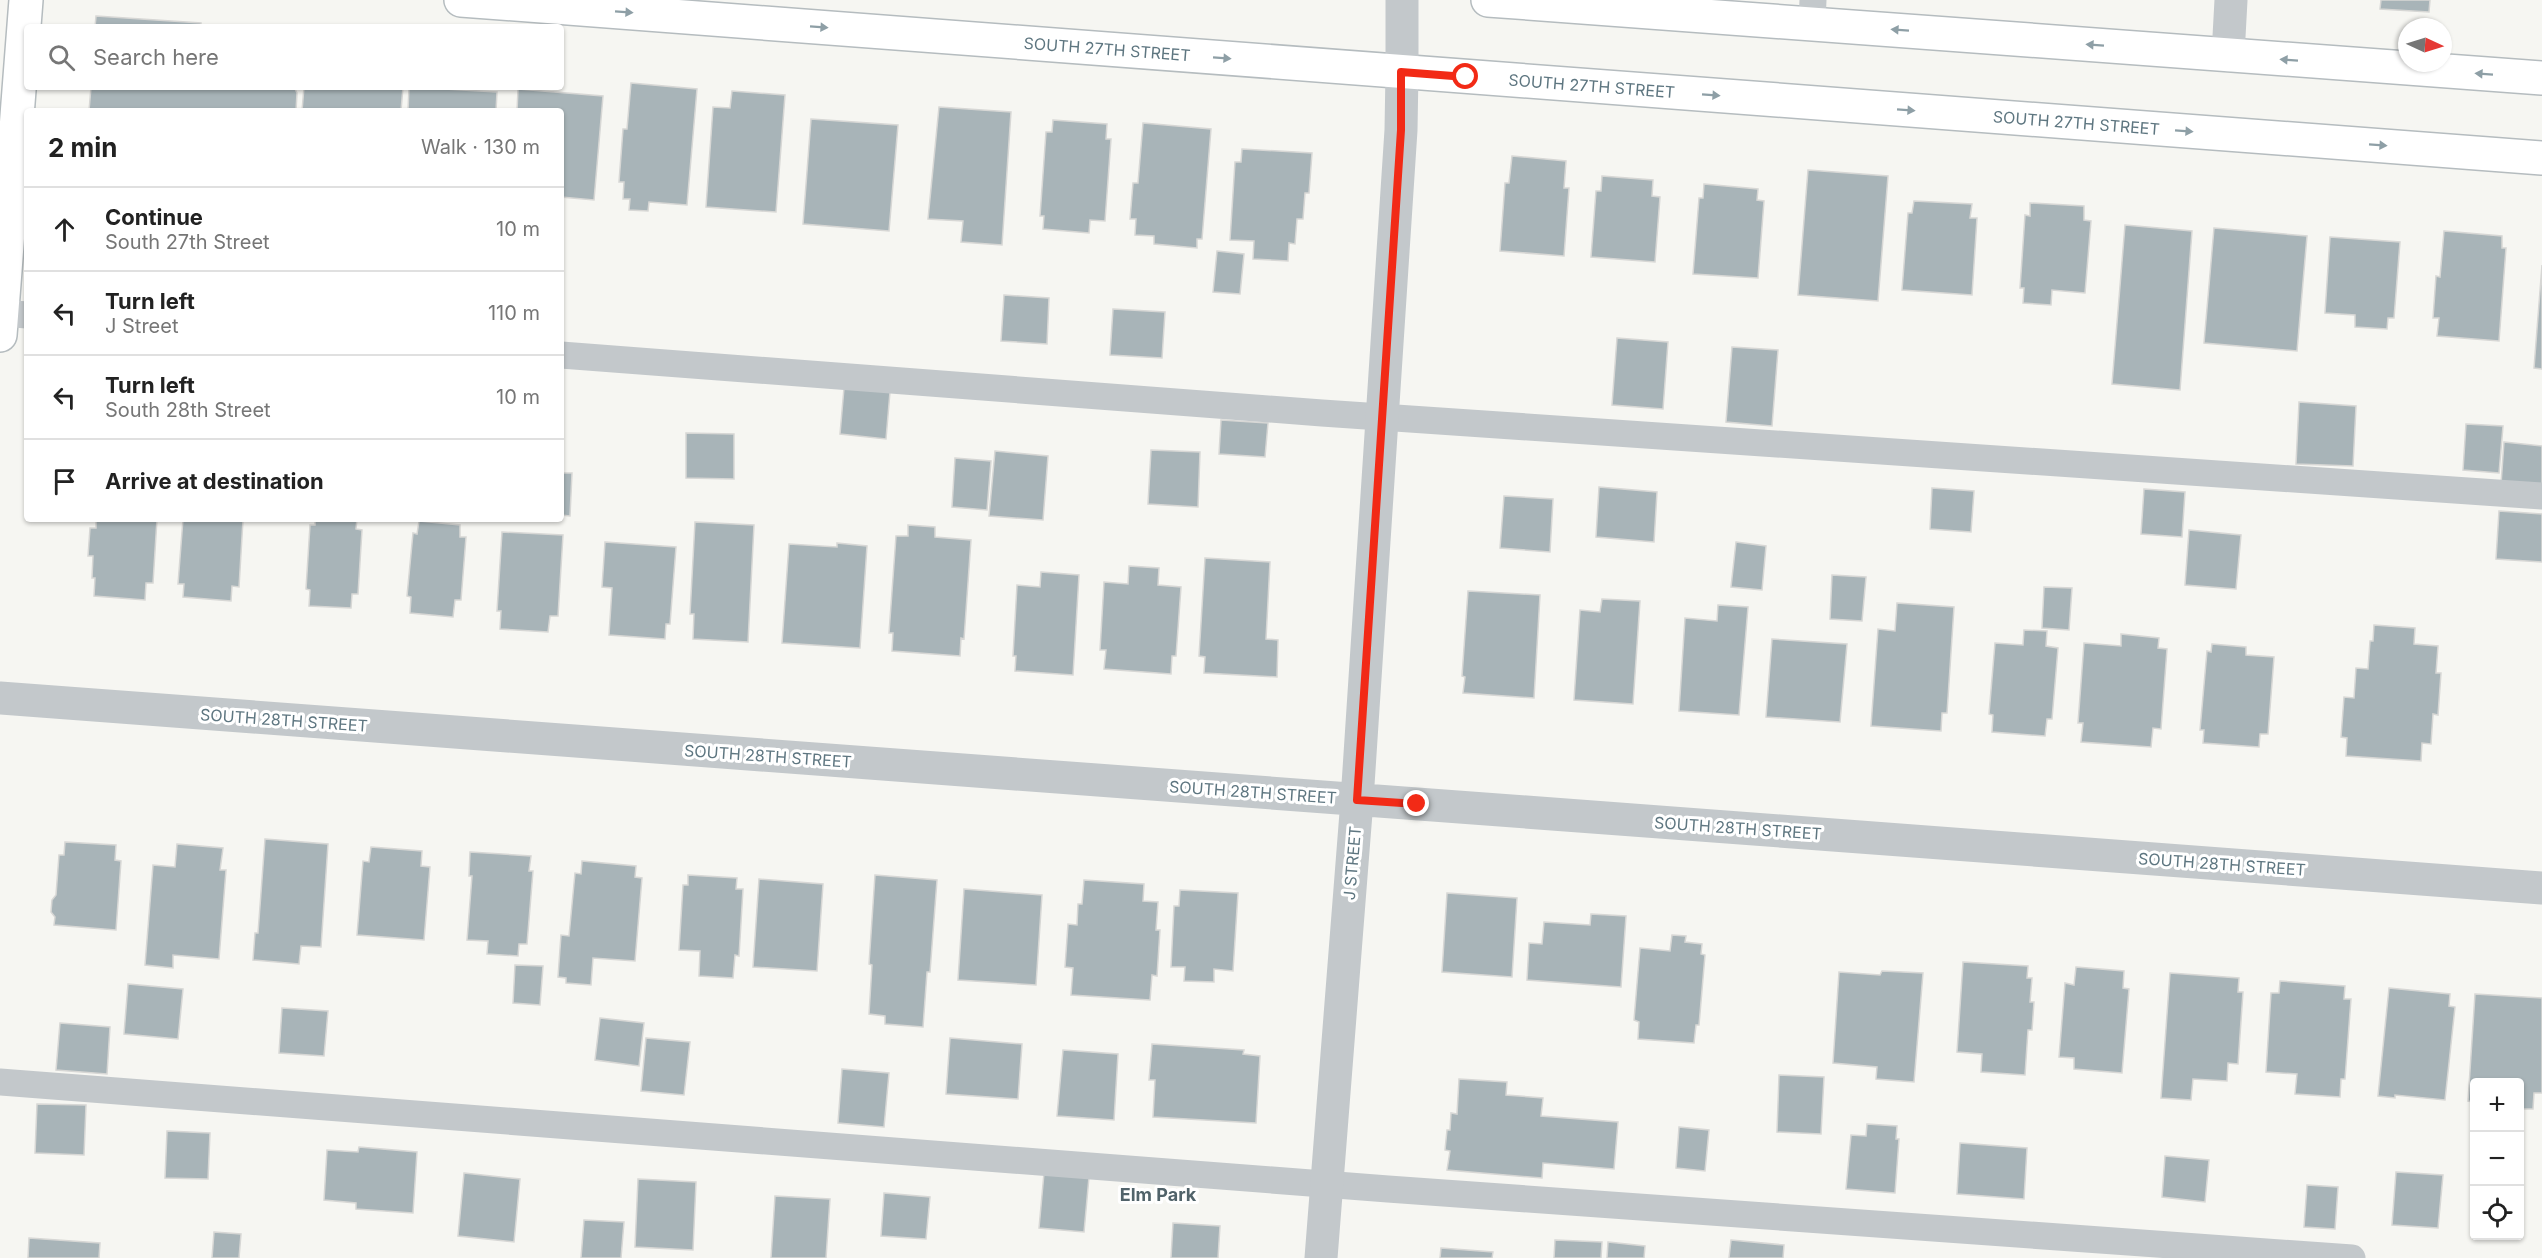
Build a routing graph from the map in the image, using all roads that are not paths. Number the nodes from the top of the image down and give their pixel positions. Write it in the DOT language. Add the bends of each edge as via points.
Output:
graph roads {
  1 [pos="26,0"];
  2 [pos="461,0"];
  3 [pos="1402,0"];
  4 [pos="1488,0"];
  5 [pos="2232,0"];
  6 [pos="1813,12"];
  7 [pos="25,24"];
  8 [pos="24,40"];
  9 [pos="2228,55"];
  10 [pos="1401,72"];
  11 [pos="2542,78"];
  12 [pos="2542,158"];
  13 [pos="10,321"];
  14 [pos="564,356"];
  15 [pos="1383,417"];
  16 [pos="2542,496"];
  17 [pos="0,698"];
  18 [pos="1357,800"];
  19 [pos="2542,888"];
  20 [pos="0,1082"];
  21 [pos="1327,1184"];
  22 [pos="1321,1258"];
  23 [pos="2352,1258"];
  1 -- 7 [label="main road"];
  2 -- 10 [label="main road, SOUTH 27TH STREET, one-way"];
  3 -- 10 [label="street, J STREET"];
  4 -- 6 [label="main road"];
  5 -- 9 [label="street"];
  9 -- 6 [label="main road, one-way"];
  8 -- 13 [label="main road"];
  11 -- 9 [label="main road, one-way"];
  10 -- 12 [label="main road, SOUTH 27TH STREET, one-way"];
  10 -- 15 [label="street, J STREET" via="1401,130"];
  14 -- 15 [label="lane"];
  15 -- 16 [label="lane"];
  15 -- 18 [label="street, J STREET"];
  17 -- 18 [label="street, SOUTH 28TH STREET"];
  18 -- 19 [label="street, SOUTH 28TH STREET"];
  18 -- 21 [label="street, J STREET"];
  20 -- 21 [label="lane"];
  21 -- 22 [label="street, J STREET"];
  21 -- 23 [label="lane"];
}
